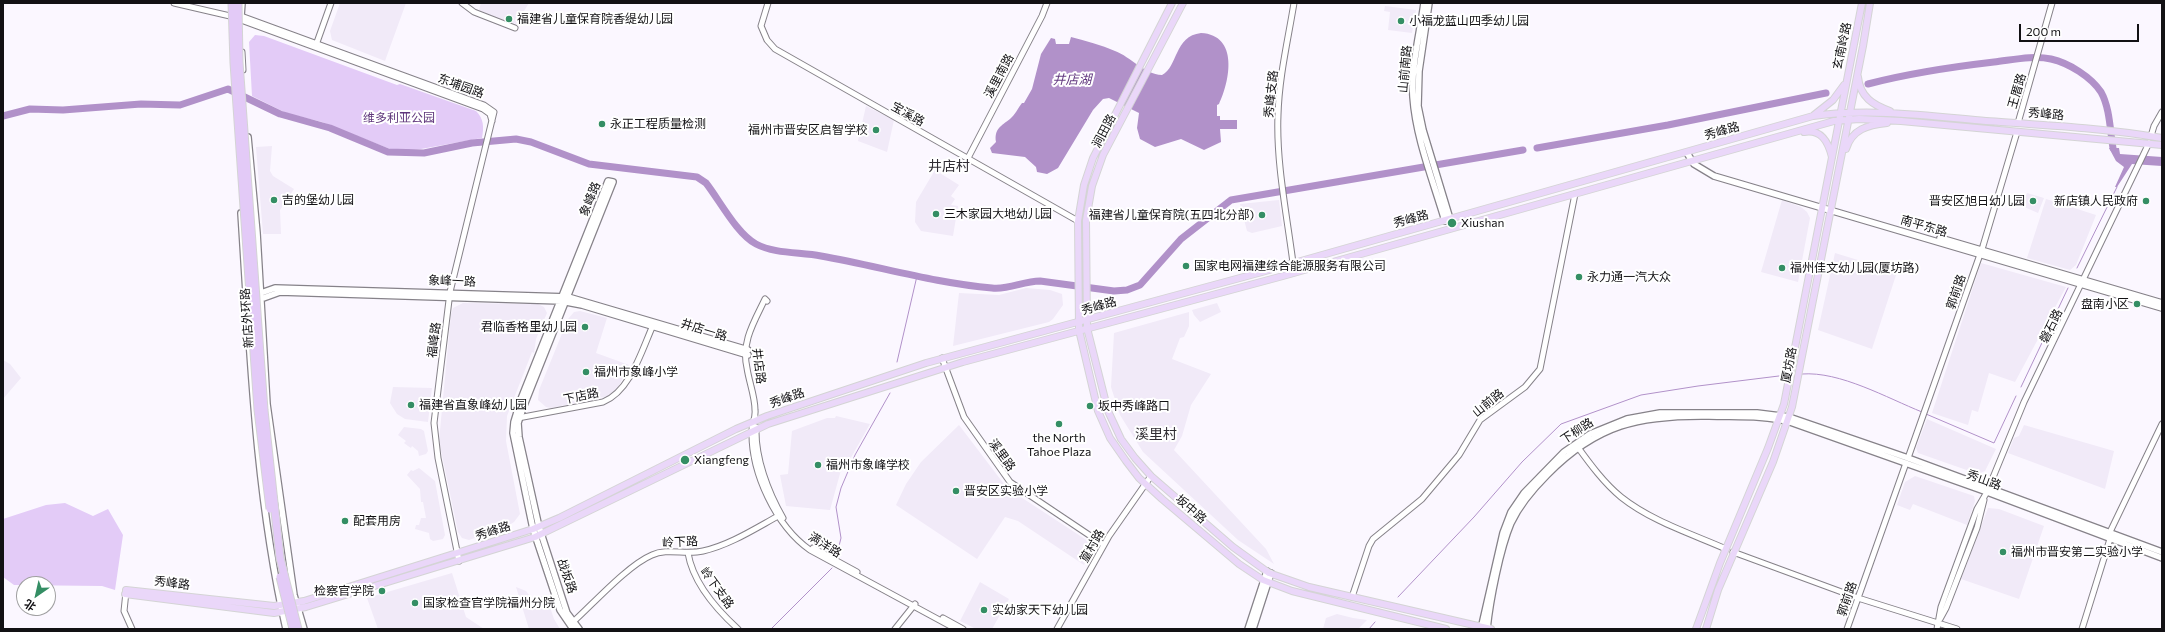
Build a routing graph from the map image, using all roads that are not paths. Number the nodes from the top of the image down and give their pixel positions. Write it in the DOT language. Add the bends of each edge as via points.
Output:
graph roads {
  1 [pos="174,3"];
  2 [pos="232,3"];
  3 [pos="238,3"];
  4 [pos="242,3"];
  5 [pos="332,3"];
  6 [pos="462,3"];
  7 [pos="768,3"];
  8 [pos="1047,3"];
  9 [pos="1172,3"];
  10 [pos="1183,3"];
  11 [pos="1294,3"];
  12 [pos="1424,3"];
  13 [pos="1429,3"];
  14 [pos="1862,3"];
  15 [pos="1870,3"];
  16 [pos="2052,3"];
  17 [pos="230,16"];
  18 [pos="241,18"];
  19 [pos="515,28"];
  20 [pos="316,45"];
  21 [pos="1858,71"];
  22 [pos="1854,93"];
  23 [pos="1841,94"];
  24 [pos="234,107"];
  25 [pos="245,112"];
  26 [pos="1850,112"];
  27 [pos="2162,112"];
  28 [pos="1842,113"];
  29 [pos="1898,114"];
  30 [pos="1814,116"];
  31 [pos="1849,119"];
  32 [pos="1840,120"];
  33 [pos="1901,121"];
  34 [pos="492,123"];
  35 [pos="2018,123"];
  36 [pos="2017,132"];
  37 [pos="1790,133"];
  38 [pos="2151,136"];
  39 [pos="2162,138"];
  40 [pos="2149,143"];
  41 [pos="2162,145"];
  42 [pos="1689,152"];
  43 [pos="968,158"];
  44 [pos="1832,159"];
  45 [pos="1430,160"];
  46 [pos="1692,160"];
  47 [pos="1841,160"];
  48 [pos="1575,194"];
  49 [pos="1824,206"];
  50 [pos="1831,208"];
  51 [pos="1078,220"];
  52 [pos="1448,220"];
  53 [pos="1981,252"];
  54 [pos="1293,263"];
  55 [pos="2083,282"];
  56 [pos="450,294"];
  57 [pos="261,296"];
  58 [pos="565,299"];
  59 [pos="246,302"];
  60 [pos="2162,303"];
  61 [pos="2162,308"];
  62 [pos="1087,321"];
  63 [pos="654,324"];
  64 [pos="1078,327"];
  65 [pos="1087,328"];
  66 [pos="747,352"];
  67 [pos="942,358"];
  68 [pos="945,367"];
  69 [pos="1780,417"];
  70 [pos="517,418"];
  71 [pos="1788,419"];
  72 [pos="755,421"];
  73 [pos="1798,422"];
  74 [pos="2162,424"];
  75 [pos="754,430"];
  76 [pos="1576,446"];
  77 [pos="1907,460"];
  78 [pos="1151,476"];
  79 [pos="1145,484"];
  80 [pos="1987,490"];
  81 [pos="779,515"];
  82 [pos="536,528"];
  83 [pos="2110,532"];
  84 [pos="538,536"];
  85 [pos="2110,539"];
  86 [pos="1104,545"];
  87 [pos="1726,549"];
  88 [pos="1733,552"];
  89 [pos="2162,552"];
  90 [pos="688,553"];
  91 [pos="458,554"];
  92 [pos="2162,558"];
  93 [pos="459,561"];
  94 [pos="1269,572"];
  95 [pos="1265,581"];
  96 [pos="126,592"];
  97 [pos="1352,597"];
  98 [pos="1858,598"];
  99 [pos="914,605"];
  100 [pos="297,606"];
  101 [pos="282,609"];
  102 [pos="573,622"];
  103 [pos="1938,626"];
  104 [pos="1485,628"];
  105 [pos="132,629"];
  106 [pos="286,629"];
  107 [pos="292,629"];
  108 [pos="298,629"];
  109 [pos="304,629"];
  110 [pos="573,629"];
  111 [pos="579,629"];
  112 [pos="738,629"];
  113 [pos="895,629"];
  114 [pos="956,629"];
  115 [pos="963,629"];
  116 [pos="1057,629"];
  117 [pos="1248,629"];
  118 [pos="1253,629"];
  119 [pos="1446,629"];
  120 [pos="1696,629"];
  121 [pos="1706,629"];
  122 [pos="1847,629"];
  123 [pos="1957,629"];
  124 [pos="2082,629"];
  1 -- 17 [label="street, 东埔园路"];
  2 -- 17 [label="street"];
  2 -- 107 [label="highway, 新店外环路, bridge" via="258,410 275,553"];
  3 -- 108 [label="highway, 新店外环路, bridge" via="239,62 264,410 278,546"];
  4 -- 18 [label="main road"];
  5 -- 20 [label="street"];
  6 -- 19 [label="street" via="474,12"];
  7 -- 43 [label="street, 宝溪路" via="761,26 767,40 775,49"];
  8 -- 43 [label="street, 溪里南路"];
  9 -- 51 [label="main road, 涧田路" via="1093,158 1084,185"];
  10 -- 62 [label="main road, 涧田路" via="1103,155 1094,177 1085,228"];
  11 -- 54 [label="street, 秀峰支路" via="1278,115 1284,199"];
  12 -- 45 [label="main road, 山前南路" via="1413,89 1416,117"];
  13 -- 45 [label="main road, 山前南路" via="1418,95 1421,123"];
  14 -- 23 [label="main road, 玄南岭路"];
  15 -- 21 [label="main road, 玄南岭路"];
  16 -- 35 [label="street, 王厝路"];
  17 -- 18 [label="street, 东埔园路"];
  17 -- 24 [label="street, bridge"];
  18 -- 20 [label="street, 东埔园路"];
  18 -- 25 [label="street, bridge"];
  20 -- 34 [label="street, 东埔园路" via="483,108 490,114"];
  21 -- 22 [label="main road, 玄南岭路"];
  21 -- 29 [label="main road" via="1862,92 1875,105"];
  22 -- 26 [label="main road, 厦坊路"];
  23 -- 28 [label="main road, 厦坊路"];
  23 -- 30 [label="main road"];
  24 -- 59 [label="main road"];
  25 -- 57 [label="main road"];
  26 -- 28 [label="main road, 秀峰路"];
  26 -- 29 [label="main road, 秀峰路"];
  26 -- 31 [label="main road, 厦坊路"];
  27 -- 38 [label="street"];
  28 -- 30 [label="main road, 秀峰路"];
  28 -- 32 [label="main road, 厦坊路"];
  29 -- 35 [label="main road, 秀峰路"];
  30 -- 42 [label="main road, 秀峰路"];
  31 -- 32 [label="main road, 秀峰路"];
  31 -- 33 [label="main road, 秀峰路"];
  31 -- 47 [label="main road, 厦坊路"];
  32 -- 37 [label="main road, 秀峰路"];
  32 -- 44 [label="main road, 厦坊路"];
  33 -- 36 [label="main road, 秀峰路"];
  33 -- 47 [label="main road" via="1872,125 1858,131 1849,140"];
  34 -- 56 [label="street, 福峰路"];
  35 -- 38 [label="main road, 秀峰路"];
  36 -- 40 [label="main road, 秀峰路"];
  36 -- 53 [label="street, 郭前路"];
  37 -- 44 [label="main road" via="1809,131 1820,135 1828,144"];
  37 -- 46 [label="main road, 秀峰路"];
  38 -- 39 [label="main road, 秀峰路"];
  40 -- 41 [label="main road, 秀峰路"];
  40 -- 55 [label="street, 磐石路"];
  42 -- 46 [label="main road, 南平东路"];
  42 -- 52 [label="main road, 秀峰路"];
  43 -- 51 [label="street, 宝溪路"];
  44 -- 49 [label="main road, 厦坊路"];
  45 -- 52 [label="main road"];
  46 -- 48 [label="main road, 秀峰路"];
  46 -- 49 [label="main road, 南平东路" via="1704,172 1714,176"];
  47 -- 50 [label="main road, 厦坊路"];
  48 -- 65 [label="main road, 秀峰路"];
  48 -- 97 [label="street, 山前路" via="1540,369 1525,387 1480,420 1459,456 1422,499 1372,541"];
  49 -- 50 [label="main road, 南平东路"];
  49 -- 69 [label="main road, 厦坊路"];
  50 -- 53 [label="main road, 南平东路"];
  50 -- 71 [label="main road, 厦坊路"];
  51 -- 64 [label="main road, 涧田路"];
  52 -- 54 [label="main road, 秀峰路"];
  53 -- 55 [label="main road, 南平东路"];
  53 -- 77 [label="street, 郭前路"];
  54 -- 62 [label="main road, 秀峰路"];
  55 -- 60 [label="main road, 南平东路"];
  55 -- 61 [label="main road, 南平东路"];
  55 -- 80 [label="street, 磐石路" via="2024,402"];
  56 -- 57 [label="main road, 象峰一路" via="280,292"];
  56 -- 58 [label="main road, 象峰一路"];
  56 -- 91 [label="street, 福峰路" via="434,434"];
  57 -- 59 [label="main road, 象峰一路"];
  57 -- 100 [label="main road" via="267,404"];
  58 -- 58 [label="main road, 象峰路" via="613,182 608,180"];
  58 -- 63 [label="main road, 象峰一路"];
  58 -- 70 [label="main road, 象峰路"];
  59 -- 101 [label="main road" via="251,388 270,553"];
  62 -- 64 [label="main road, 秀峰路"];
  62 -- 65 [label="main road"];
  63 -- 66 [label="main road, 井店一路"];
  63 -- 70 [label="street, 下店路" via="627,382 614,396 603,402"];
  64 -- 65 [label="main road, 秀峰路"];
  64 -- 67 [label="main road, 秀峰路"];
  64 -- 68 [label="main road"];
  64 -- 79 [label="main road, 坂中路" via="1101,418 1114,445"];
  65 -- 78 [label="main road, 坂中路" via="1113,422 1130,452"];
  66 -- 66 [label="street, 井店路" via="750,337 767,301 765,300 748,336"];
  66 -- 72 [label="street, 井店路" via="758,408"];
  67 -- 68 [label="street, 溪里路"];
  67 -- 72 [label="main road, 秀峰路"];
  68 -- 75 [label="main road"];
  68 -- 86 [label="street, 溪里路" via="964,418 1010,482"];
  69 -- 71 [label="main road, 下柳路"];
  69 -- 76 [label="main road, 下柳路" via="1652,413 1601,428"];
  69 -- 87 [label="main road, 厦坊路"];
  70 -- 82 [label="main road, 象峰路"];
  71 -- 73 [label="main road, 下柳路"];
  71 -- 88 [label="main road, 厦坊路" via="1773,462"];
  72 -- 75 [label="street, 井店路"];
  72 -- 82 [label="main road, 秀峰路"];
  73 -- 77 [label="main road, 秀山路"];
  74 -- 83 [label="street"];
  75 -- 81 [label="street, 满洋路" via="759,474"];
  75 -- 84 [label="main road"];
  76 -- 87 [label="street" via="1605,481 1629,503"];
  76 -- 104 [label="main road, 下柳路" via="1532,490 1516,514 1502,552"];
  77 -- 80 [label="main road, 秀山路"];
  77 -- 98 [label="street, 郭前路"];
  78 -- 79 [label="street, 篁村路"];
  78 -- 94 [label="main road, 坂中路" via="1233,547"];
  79 -- 86 [label="street, 篁村路"];
  79 -- 95 [label="main road, 坂中路" via="1231,558"];
  80 -- 83 [label="main road, 秀山路"];
  80 -- 85 [label="main road, 秀山路"];
  80 -- 103 [label="street, 磐石路" via="1977,528"];
  81 -- 90 [label="street, 岭下路" via="718,546"];
  81 -- 99 [label="street, 满洋路" via="794,532 814,548"];
  82 -- 84 [label="main road, 战坂路"];
  82 -- 91 [label="main road, 秀峰路"];
  83 -- 85 [label="street"];
  83 -- 89 [label="main road, 秀山路"];
  84 -- 93 [label="main road"];
  84 -- 102 [label="main road, 战坂路" via="567,613"];
  84 -- 110 [label="main road, 战坂路" via="560,610"];
  85 -- 92 [label="main road, 秀山路"];
  85 -- 124 [label="street"];
  86 -- 116 [label="street, 篁村路"];
  87 -- 120 [label="main road, 厦坊路"];
  88 -- 98 [label="street"];
  88 -- 121 [label="main road, 厦坊路"];
  90 -- 102 [label="street, 岭下路" via="662,552 644,559"];
  90 -- 112 [label="street, 岭下支路" via="690,566 697,580"];
  91 -- 93 [label="street, 福峰路"];
  91 -- 100 [label="main road, 秀峰路"];
  93 -- 100 [label="main road"];
  94 -- 95 [label="main road"];
  94 -- 97 [label="main road, 坂中路" via="1299,584"];
  95 -- 117 [label="main road"];
  95 -- 118 [label="main road"];
  95 -- 119 [label="main road, 坂中路" via="1292,591"];
  96 -- 101 [label="main road, 秀峰路"];
  96 -- 105 [label="street" via="124,611"];
  97 -- 104 [label="main road, 坂中路"];
  98 -- 103 [label="street"];
  98 -- 122 [label="street, 郭前路"];
  99 -- 113 [label="street"];
  99 -- 114 [label="street, 满洋路"];
  99 -- 115 [label="street, 满洋路"];
  100 -- 101 [label="main road, 秀峰路"];
  100 -- 109 [label="main road"];
  101 -- 106 [label="main road"];
  102 -- 111 [label="main road, 战坂路"];
  103 -- 123 [label="street"];
}
